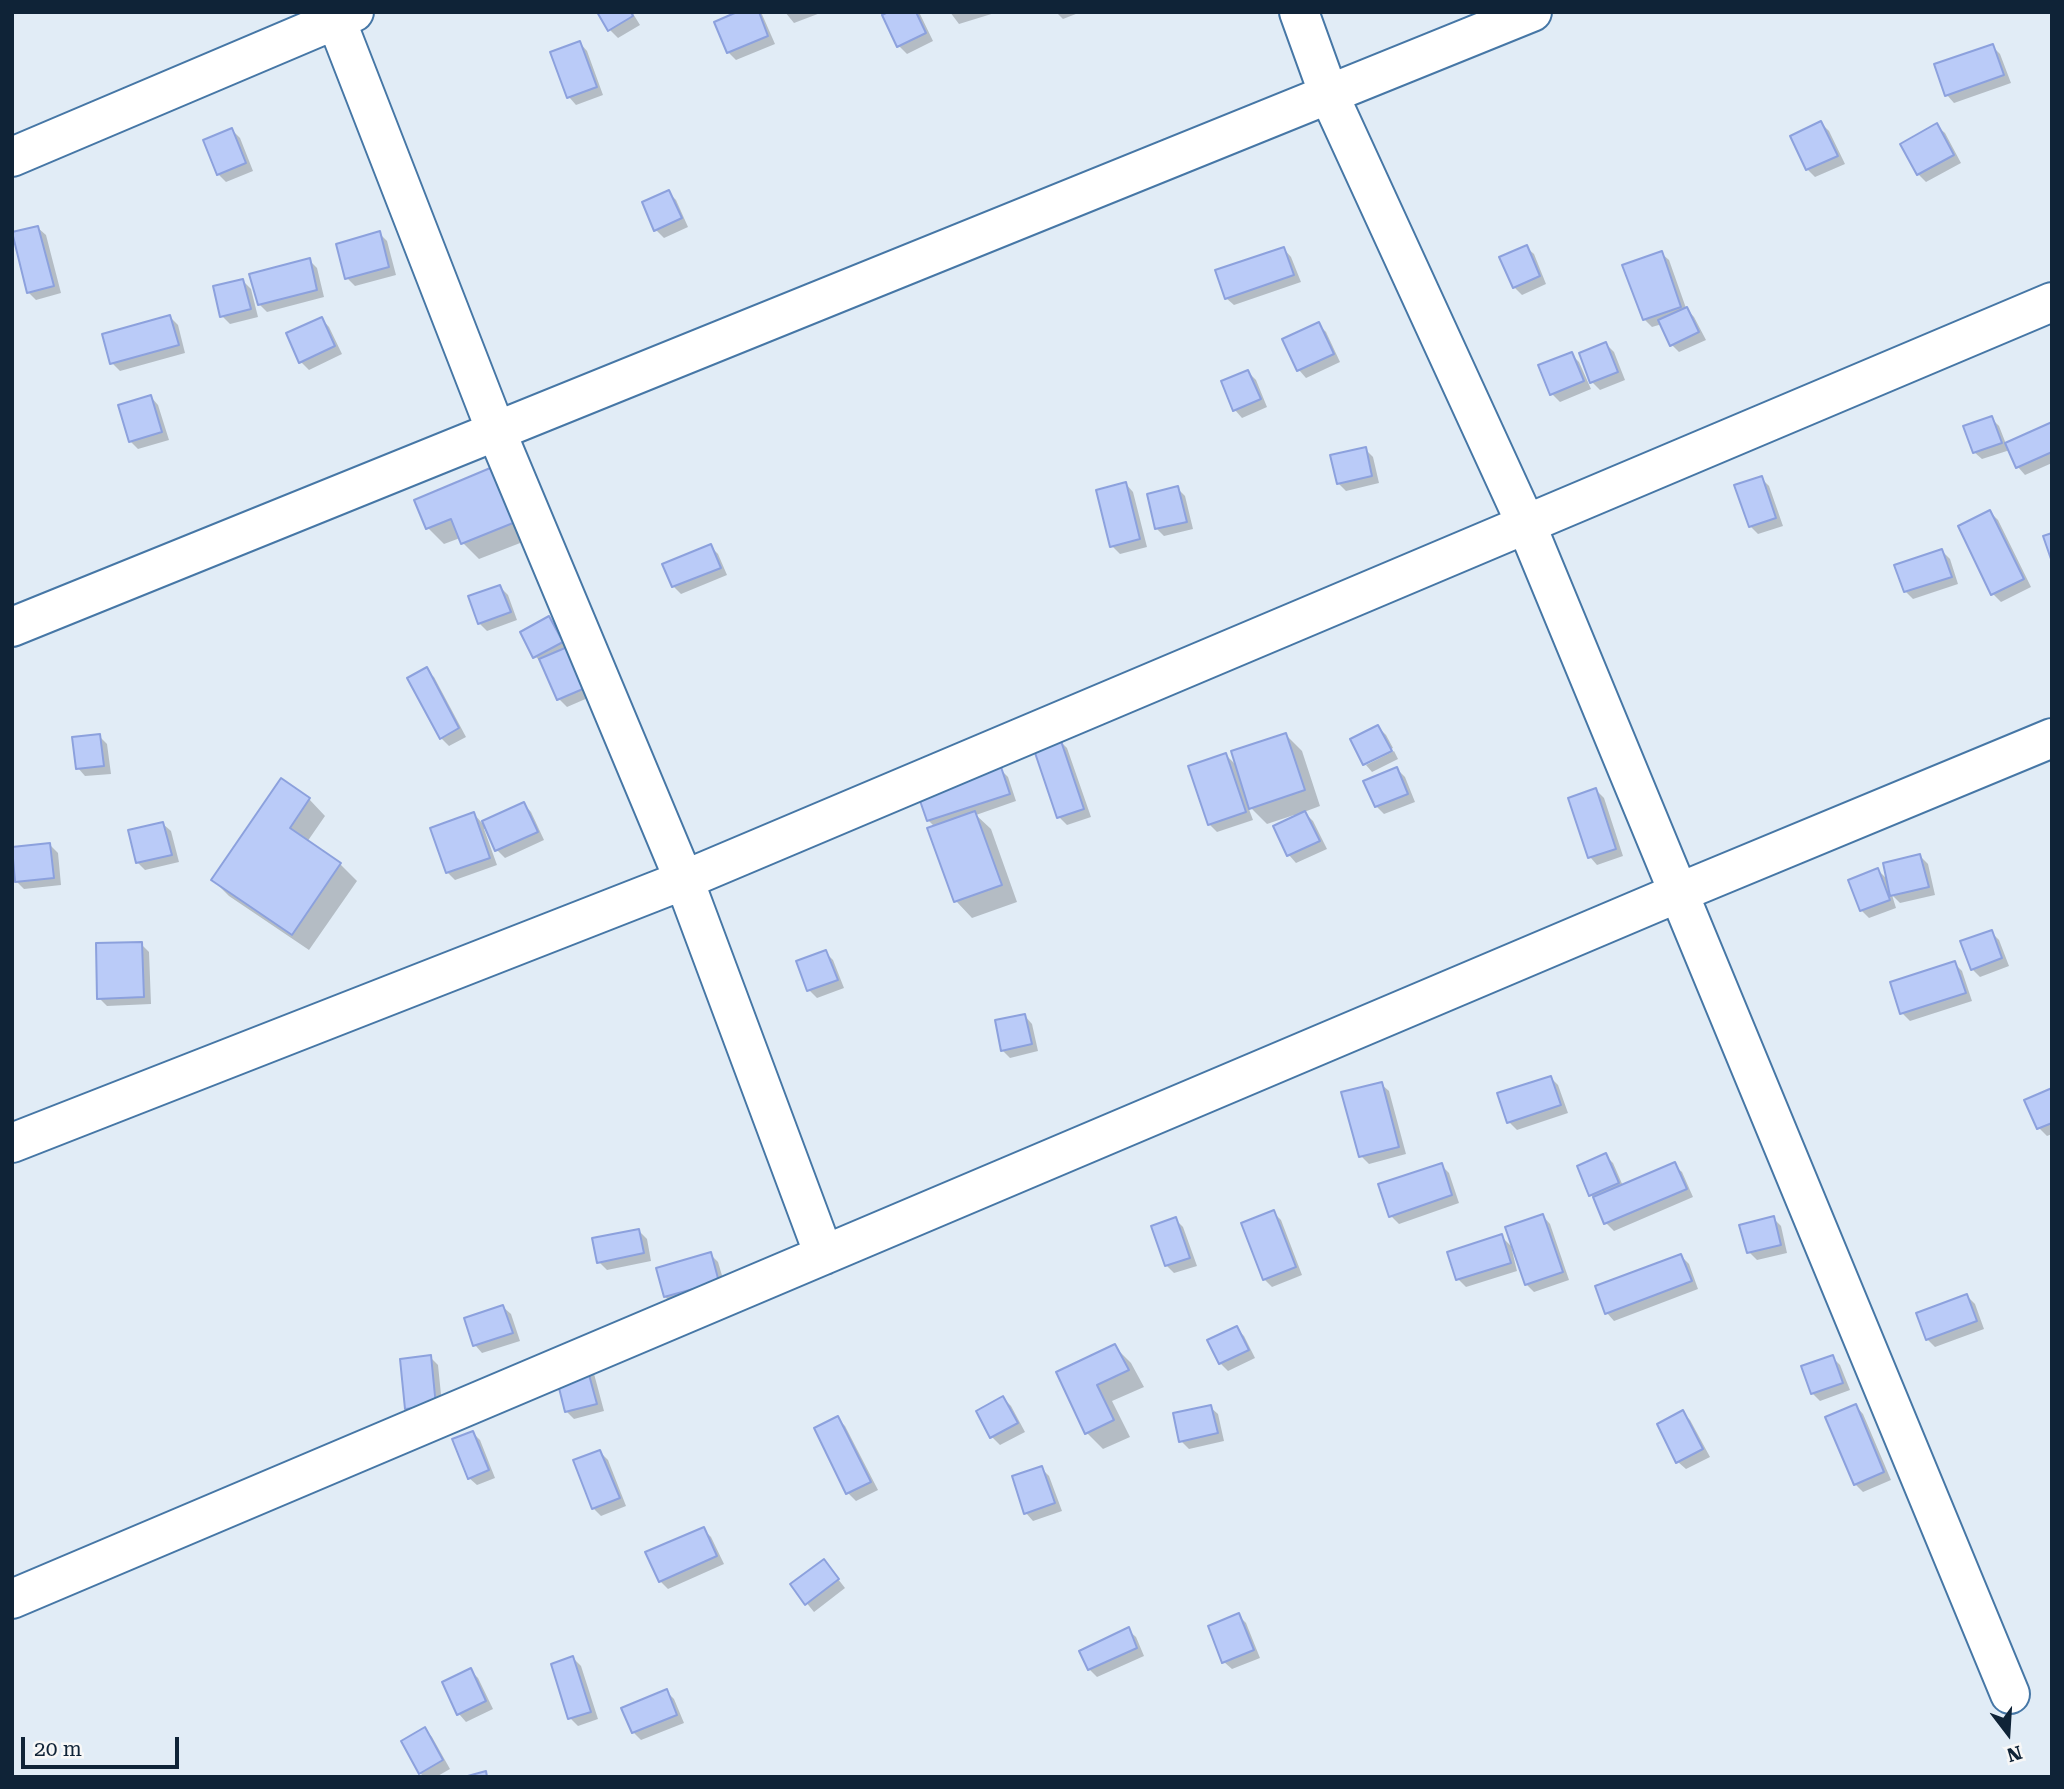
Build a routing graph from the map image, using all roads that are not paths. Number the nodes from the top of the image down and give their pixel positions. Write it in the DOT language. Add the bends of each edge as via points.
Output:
graph roads {
  1 [pos="1299,12"];
  2 [pos="1532,12"];
  3 [pos="341,15"];
  4 [pos="1329,94"];
  5 [pos="12,157"];
  6 [pos="2052,302"];
  7 [pos="496,431"];
  8 [pos="1526,524"];
  9 [pos="12,627"];
  10 [pos="2052,738"];
  11 [pos="684,880"];
  12 [pos="1678,893"];
  13 [pos="12,1143"];
  14 [pos="824,1255"];
  15 [pos="12,1599"];
  16 [pos="2010,1694"];
  1 -- 4 [label="street"];
  2 -- 4 [label="street"];
  3 -- 5 [label="street"];
  3 -- 7 [label="street"];
  4 -- 7 [label="street"];
  4 -- 8 [label="street"];
  6 -- 8 [label="street"];
  7 -- 9 [label="street"];
  7 -- 11 [label="street"];
  8 -- 11 [label="street"];
  8 -- 12 [label="street"];
  10 -- 12 [label="street"];
  11 -- 13 [label="street"];
  11 -- 14 [label="street"];
  12 -- 14 [label="street"];
  12 -- 16 [label="street"];
  14 -- 15 [label="street"];
}
